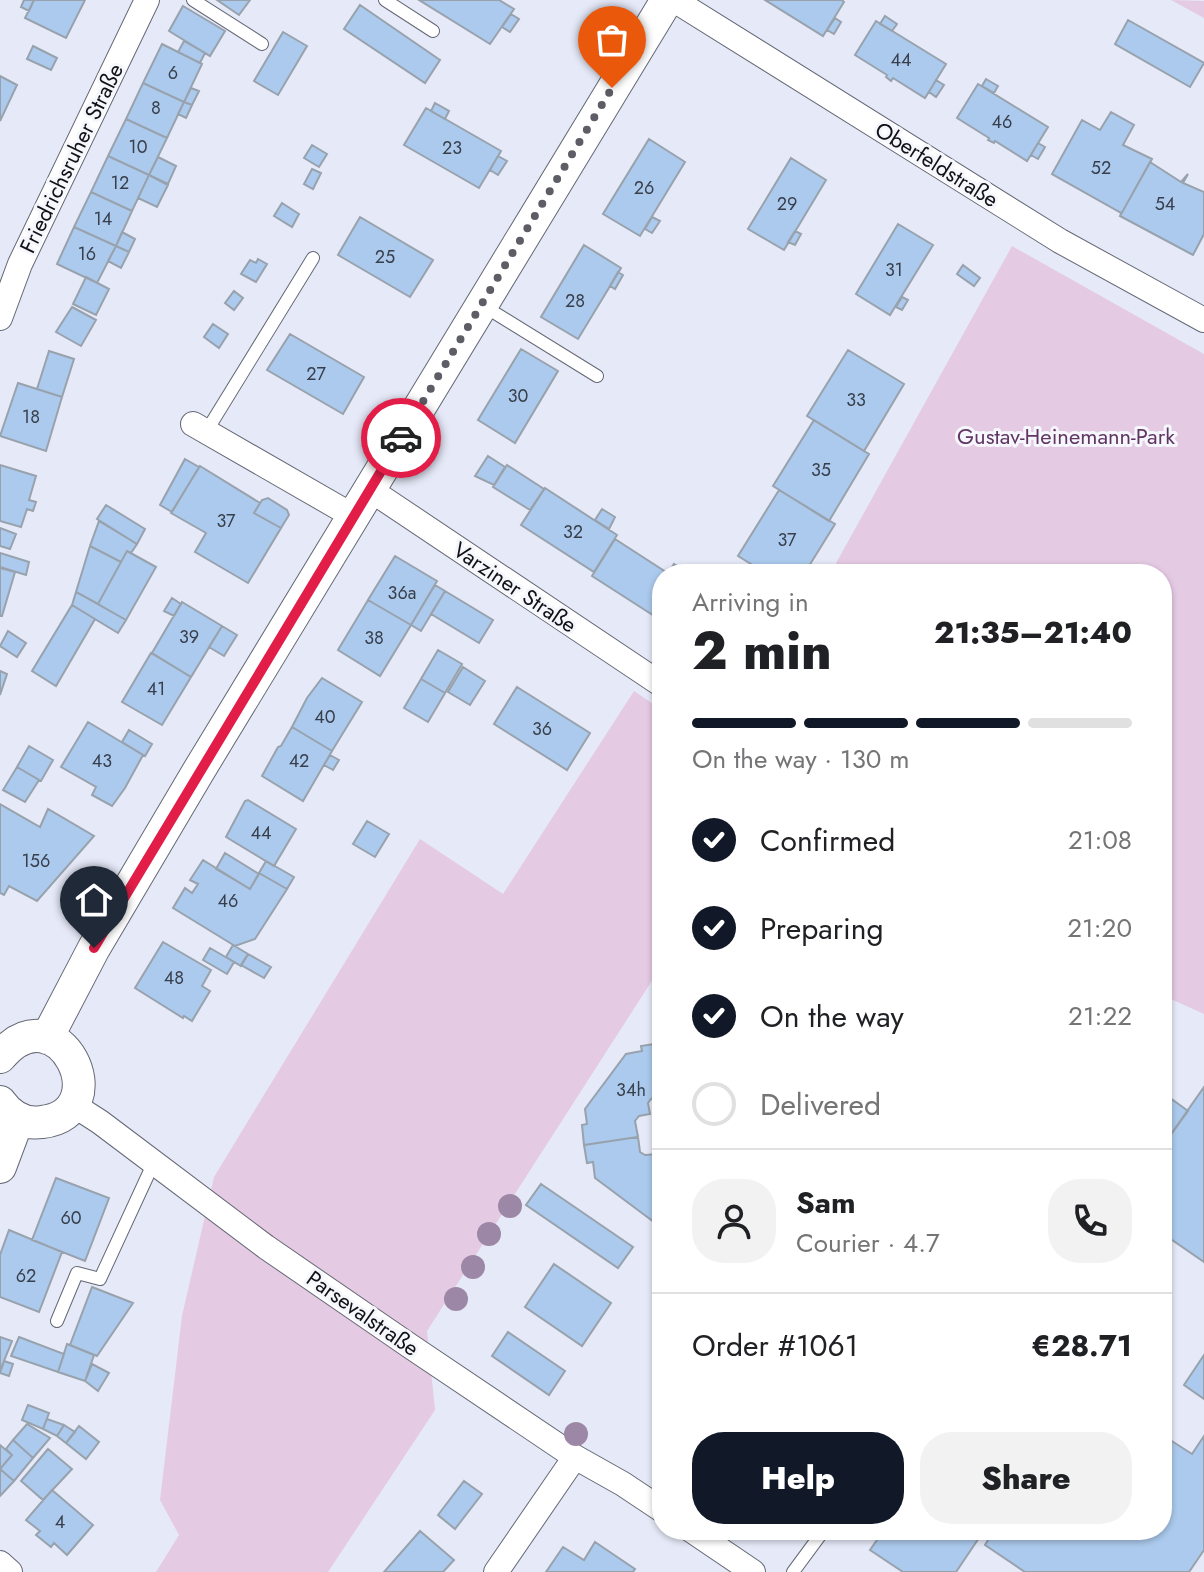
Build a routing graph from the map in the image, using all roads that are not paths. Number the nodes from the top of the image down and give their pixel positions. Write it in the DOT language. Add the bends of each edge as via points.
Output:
graph roads {
  1 [pos="147,0"];
  2 [pos="193,0"];
  3 [pos="385,0"];
  4 [pos="667,0"];
  5 [pos="674,0"];
  6 [pos="433,31"];
  7 [pos="262,44"];
  8 [pos="313,258"];
  9 [pos="482,305"];
  10 [pos="1,312"];
  11 [pos="1204,320"];
  12 [pos="597,376"];
  13 [pos="200,428"];
  14 [pos="361,503"];
  15 [pos="652,679"];
  16 [pos="47,1038"];
  17 [pos="0,1057"];
  18 [pos="72,1104"];
  19 [pos="9,1110"];
  20 [pos="154,1162"];
  21 [pos="0,1167"];
  22 [pos="57,1321"];
  23 [pos="575,1457"];
  24 [pos="652,1503"];
  25 [pos="706,1540"];
  26 [pos="817,1540"];
  27 [pos="0,1563"];
  28 [pos="10,1572"];
  29 [pos="496,1572"];
  30 [pos="753,1572"];
  31 [pos="793,1572"];
  1 -- 10 [label="street, Friedrichsruher Straße"];
  2 -- 7 [label="lane"];
  3 -- 6 [label="lane"];
  4 -- 9 [label="street"];
  5 -- 11 [label="street, Oberfeldstraße" via="1060,241"];
  8 -- 13 [label="lane"];
  9 -- 12 [label="lane"];
  9 -- 14 [label="street"];
  13 -- 14 [label="street, Varziner Straße"];
  14 -- 15 [label="street, Varziner Straße"];
  14 -- 16 [label="street" via="94,948"];
  16 -- 17 [label="street" via="20,1040"];
  16 -- 18 [label="street" via="61,1044 78,1067 80,1081"];
  18 -- 19 [label="street" via="46,1122 31,1123"];
  18 -- 20 [label="street, Parsevalstraße"];
  19 -- 21 [label="street"];
  20 -- 22 [label="lane" via="100,1279 77,1273"];
  20 -- 23 [label="street, Parsevalstraße" via="266,1247"];
  23 -- 24 [label="street, Parsevalstraße"];
  23 -- 29 [label="street"];
  25 -- 30 [label="street"];
  26 -- 31 [label="lane"];
  27 -- 28 [label="street"];
}
